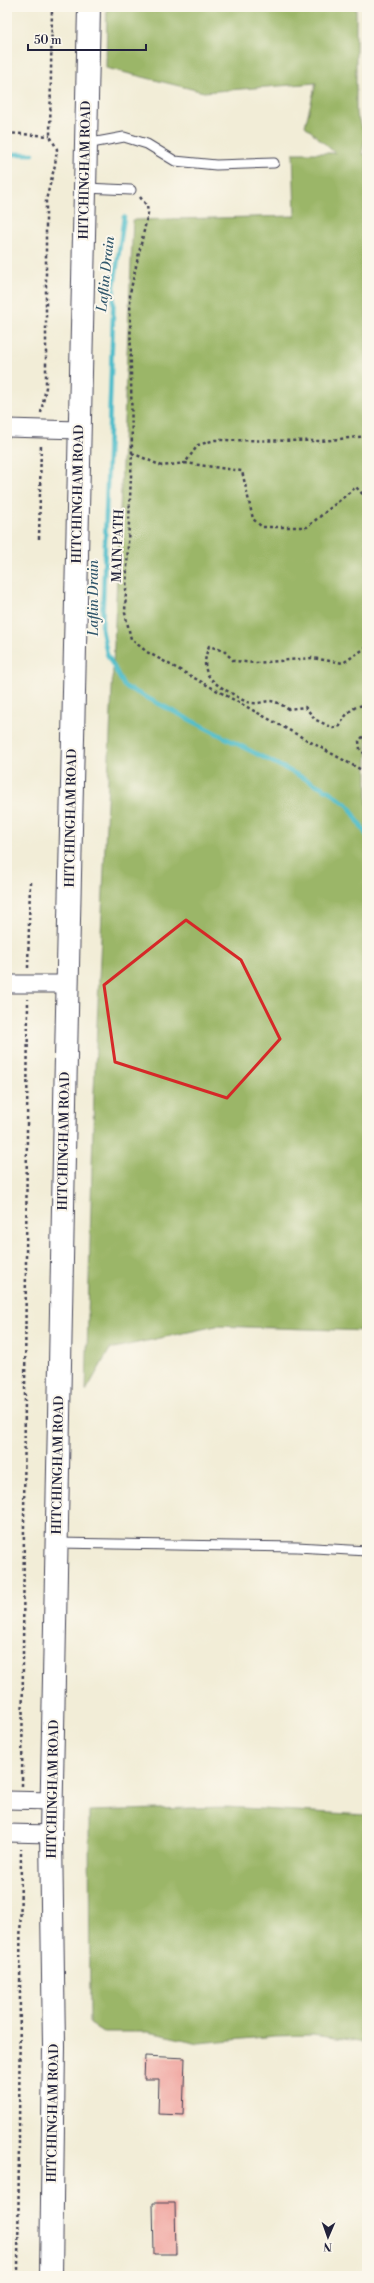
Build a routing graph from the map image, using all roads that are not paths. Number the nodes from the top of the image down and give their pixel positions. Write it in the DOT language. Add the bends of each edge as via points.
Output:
graph roads {
  1 [pos="89,7"];
  2 [pos="86,144"];
  3 [pos="274,164"];
  4 [pos="85,188"];
  5 [pos="131,190"];
  6 [pos="7,428"];
  7 [pos="79,430"];
  8 [pos="7,984"];
  9 [pos="67,984"];
  10 [pos="57,1543"];
  11 [pos="367,1551"];
  12 [pos="7,1800"];
  13 [pos="52,1801"];
  14 [pos="7,1834"];
  15 [pos="51,1834"];
  16 [pos="51,2276"];
  1 -- 2 [label="street, HITCHINGHAM ROAD"];
  2 -- 3 [label="lane" via="124,137 147,144 175,161 216,165"];
  2 -- 4 [label="street, HITCHINGHAM ROAD"];
  4 -- 5 [label="lane"];
  4 -- 7 [label="street, HITCHINGHAM ROAD"];
  6 -- 7 [label="street"];
  7 -- 9 [label="street, HITCHINGHAM ROAD"];
  8 -- 9 [label="street"];
  9 -- 10 [label="street, HITCHINGHAM ROAD"];
  10 -- 11 [label="lane" via="297,1547"];
  10 -- 13 [label="street, HITCHINGHAM ROAD"];
  12 -- 13 [label="street"];
  13 -- 15 [label="street, HITCHINGHAM ROAD"];
  14 -- 15 [label="street"];
  15 -- 16 [label="street, HITCHINGHAM ROAD" via="54,2046"];
}
